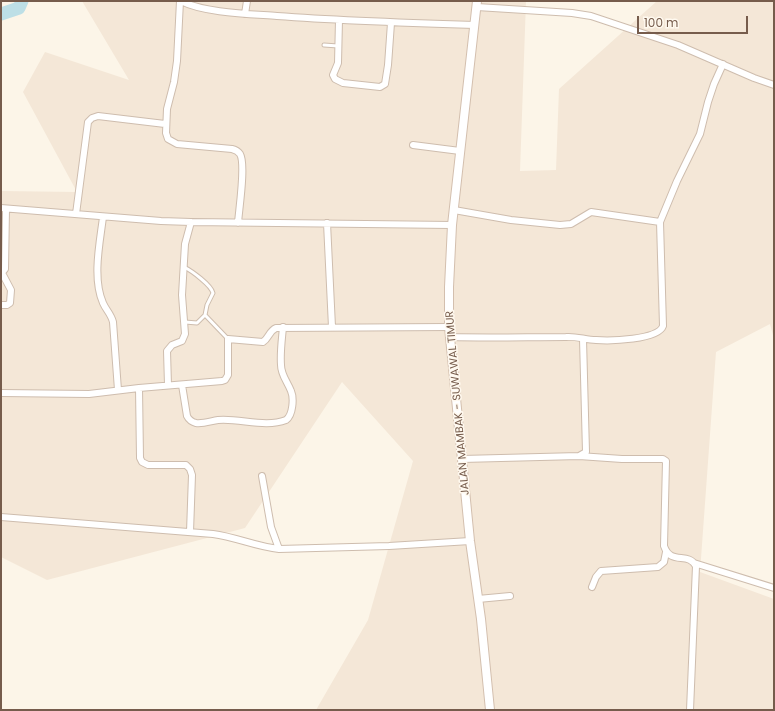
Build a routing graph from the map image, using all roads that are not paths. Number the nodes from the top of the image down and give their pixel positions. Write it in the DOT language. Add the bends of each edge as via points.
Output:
graph roads {
  1 [pos="181,1"];
  2 [pos="247,1"];
  3 [pos="477,4"];
  4 [pos="245,14"];
  5 [pos="339,20"];
  6 [pos="391,23"];
  7 [pos="475,25"];
  8 [pos="324,45"];
  9 [pos="338,46"];
  10 [pos="723,64"];
  11 [pos="774,84"];
  12 [pos="165,124"];
  13 [pos="413,145"];
  14 [pos="460,151"];
  15 [pos="4,208"];
  16 [pos="454,210"];
  17 [pos="76,214"];
  18 [pos="103,216"];
  19 [pos="191,222"];
  20 [pos="660,222"];
  21 [pos="238,223"];
  22 [pos="327,223"];
  23 [pos="452,225"];
  24 [pos="184,266"];
  25 [pos="2,274"];
  26 [pos="1,305"];
  27 [pos="206,315"];
  28 [pos="185,322"];
  29 [pos="283,327"];
  30 [pos="332,327"];
  31 [pos="450,327"];
  32 [pos="450,337"];
  33 [pos="583,338"];
  34 [pos="228,339"];
  35 [pos="182,385"];
  36 [pos="168,386"];
  37 [pos="138,388"];
  38 [pos="118,390"];
  39 [pos="1,393"];
  40 [pos="580,456"];
  41 [pos="462,459"];
  42 [pos="262,476"];
  43 [pos="1,517"];
  44 [pos="190,532"];
  45 [pos="470,541"];
  46 [pos="279,549"];
  47 [pos="666,552"];
  48 [pos="694,563"];
  49 [pos="592,587"];
  50 [pos="774,588"];
  51 [pos="510,596"];
  52 [pos="478,599"];
  53 [pos="490,710"];
  54 [pos="690,710"];
  1 -- 4 [label="street" via="202,8"];
  1 -- 12 [label="street" via="177,61"];
  2 -- 4 [label="street"];
  3 -- 7 [label="street, JALAN MAMBAK - SUWAWAL TIMUR"];
  3 -- 10 [label="street" via="500,9 591,16 678,45"];
  4 -- 5 [label="street"];
  5 -- 6 [label="street"];
  5 -- 9 [label="street"];
  6 -- 7 [label="street"];
  6 -- 9 [label="street" via="388,65 385,84 382,87 343,83 335,79 333,75 338,63"];
  7 -- 14 [label="street, JALAN MAMBAK - SUWAWAL TIMUR"];
  8 -- 9 [label="lane"];
  10 -- 11 [label="street"];
  10 -- 20 [label="street" via="708,102 700,134"];
  12 -- 17 [label="street" via="98,116 88,122"];
  12 -- 21 [label="street" via="168,138 177,144 232,149 240,154 242,168"];
  13 -- 14 [label="street"];
  14 -- 16 [label="street, JALAN MAMBAK - SUWAWAL TIMUR"];
  15 -- 17 [label="street"];
  15 -- 25 [label="street" via="5,269"];
  16 -- 20 [label="street" via="560,225 575,222 591,212"];
  16 -- 23 [label="street, JALAN MAMBAK - SUWAWAL TIMUR"];
  17 -- 18 [label="street"];
  18 -- 19 [label="street"];
  18 -- 38 [label="street" via="97,272 103,304 114,322"];
  19 -- 21 [label="street"];
  19 -- 24 [label="street" via="185,244"];
  20 -- 33 [label="street" via="662,329 657,333 638,337 610,340"];
  21 -- 22 [label="street"];
  22 -- 23 [label="street"];
  22 -- 30 [label="street"];
  23 -- 31 [label="street, JALAN MAMBAK - SUWAWAL TIMUR"];
  24 -- 27 [label="lane" via="212,288 213,293 207,305"];
  24 -- 28 [label="street" via="182,295"];
  25 -- 26 [label="street" via="11,292 10,304"];
  27 -- 28 [label="lane" via="197,323"];
  27 -- 34 [label="lane"];
  28 -- 36 [label="street" via="184,338 167,351"];
  29 -- 30 [label="street"];
  29 -- 34 [label="street" via="273,329 263,342"];
  29 -- 35 [label="street" via="281,365 292,399 286,420 270,423 231,420 194,422 187,416"];
  30 -- 31 [label="street"];
  31 -- 32 [label="street, JALAN MAMBAK - SUWAWAL TIMUR"];
  32 -- 33 [label="street"];
  32 -- 41 [label="street, JALAN MAMBAK - SUWAWAL TIMUR"];
  33 -- 40 [label="street" via="586,452"];
  34 -- 35 [label="street" via="227,379"];
  35 -- 36 [label="street"];
  36 -- 37 [label="street"];
  37 -- 38 [label="street"];
  37 -- 44 [label="street" via="140,458 148,465 186,465 190,469"];
  38 -- 39 [label="street" via="89,394"];
  40 -- 41 [label="street"];
  40 -- 47 [label="street" via="665,460"];
  41 -- 45 [label="street, JALAN MAMBAK - SUWAWAL TIMUR"];
  42 -- 46 [label="street" via="271,527"];
  43 -- 44 [label="street"];
  44 -- 46 [label="street" via="229,536"];
  45 -- 46 [label="street"];
  45 -- 52 [label="street, JALAN MAMBAK - SUWAWAL TIMUR"];
  47 -- 48 [label="street" via="670,556"];
  47 -- 49 [label="street" via="664,562 658,567 601,571"];
  48 -- 50 [label="street"];
  48 -- 54 [label="street" via="696,582"];
  51 -- 52 [label="street"];
  52 -- 53 [label="street, JALAN MAMBAK - SUWAWAL TIMUR"];
}
